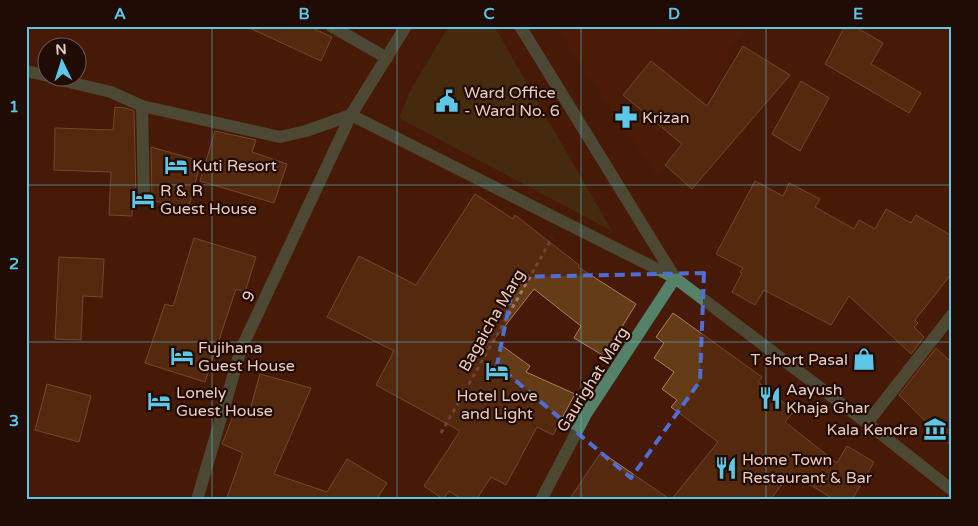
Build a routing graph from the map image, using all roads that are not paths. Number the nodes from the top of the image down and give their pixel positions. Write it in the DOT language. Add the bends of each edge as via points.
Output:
graph roads {
  1 [pos="331,26"];
  2 [pos="406,26"];
  3 [pos="520,26"];
  4 [pos="387,58"];
  5 [pos="88,87"];
  6 [pos="142,106"];
  7 [pos="351,114"];
  8 [pos="144,199"];
  9 [pos="675,278"];
  10 [pos="952,315"];
  11 [pos="867,423"];
  12 [pos="952,490"];
  13 [pos="197,500"];
  14 [pos="541,500"];
  1 -- 4 [label="street"];
  2 -- 4 [label="street, 9"];
  3 -- 9 [label="street"];
  4 -- 7 [label="street, 9"];
  5 -- 6 [label="street" via="111,92"];
  6 -- 7 [label="street" via="280,137"];
  6 -- 8 [label="street"];
  7 -- 9 [label="street"];
  7 -- 13 [label="street, 9 / 9" via="241,349"];
  9 -- 11 [label="street"];
  9 -- 14 [label="street, Gaurighat Marg" via="586,414"];
  10 -- 11 [label="street"];
  11 -- 12 [label="street"];
}
